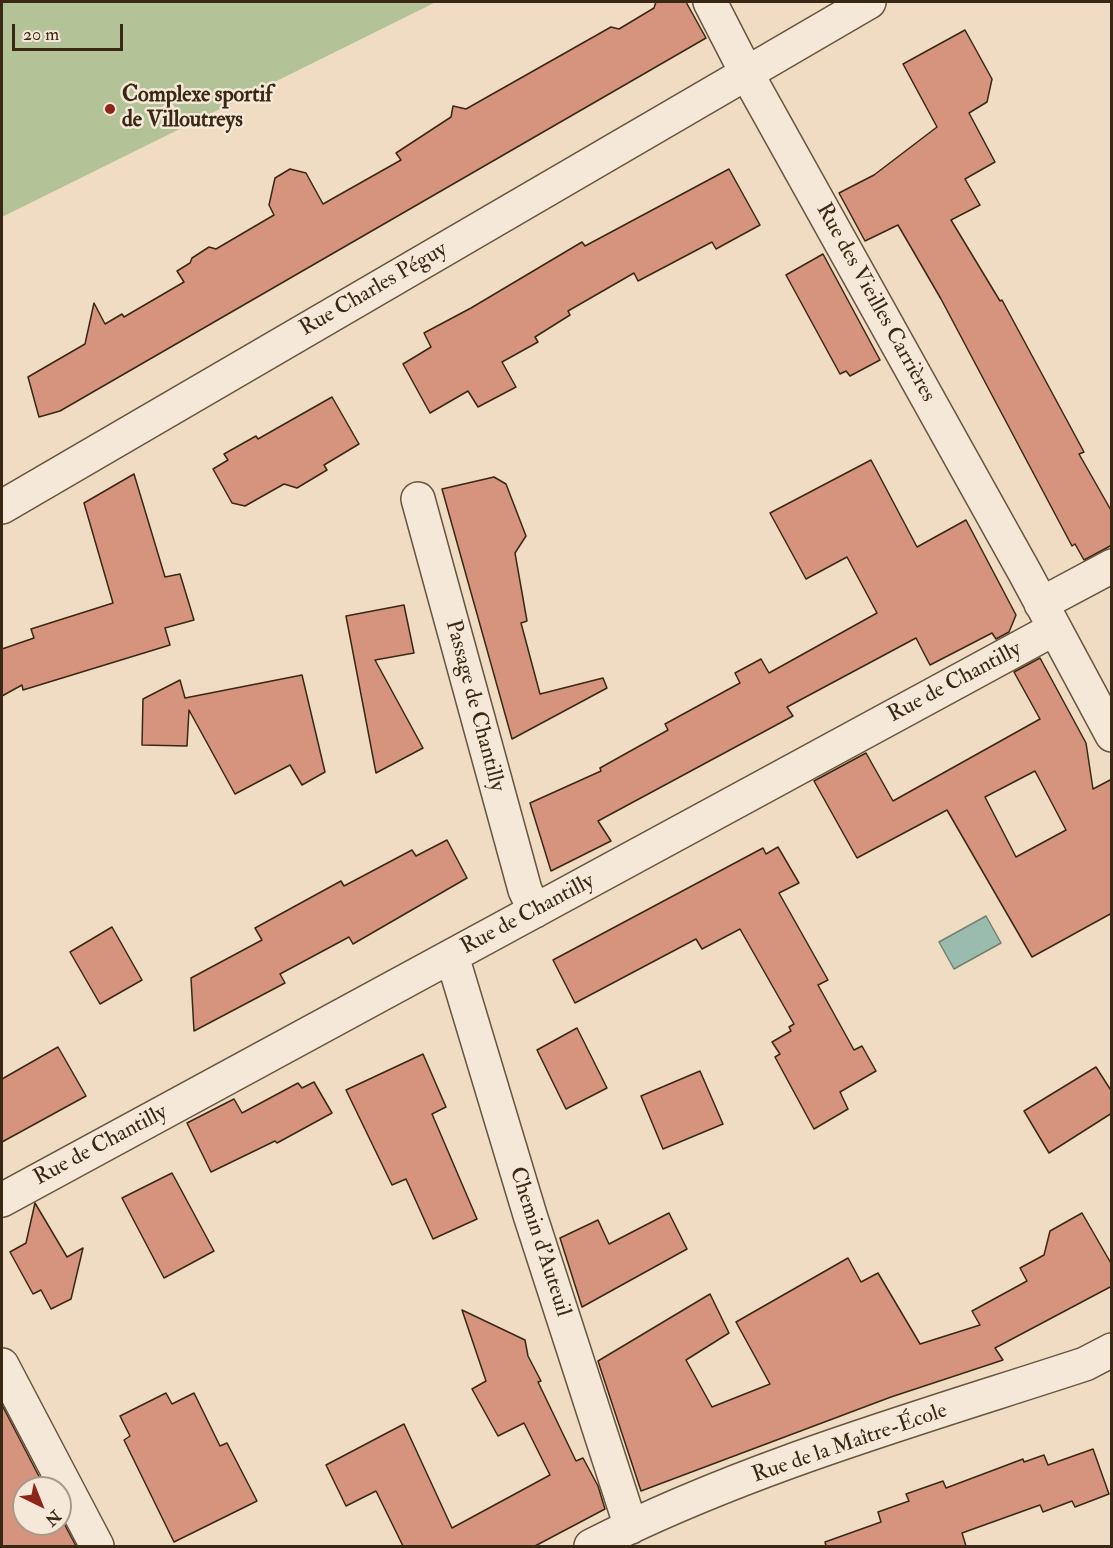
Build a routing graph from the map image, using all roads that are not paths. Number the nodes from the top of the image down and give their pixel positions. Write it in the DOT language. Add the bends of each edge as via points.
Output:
graph roads {
  1 [pos="710,2"];
  2 [pos="869,2"];
  3 [pos="747,74"];
  4 [pos="418,499"];
  5 [pos="2,507"];
  6 [pos="1112,566"];
  7 [pos="1048,616"];
  8 [pos="1112,735"];
  9 [pos="535,911"];
  10 [pos="452,956"];
  11 [pos="2,1200"];
  12 [pos="1112,1350"];
  13 [pos="2,1365"];
  14 [pos="631,1527"];
  15 [pos="97,1546"];
  16 [pos="591,1546"];
  1 -- 3 [label="street, Rue des Vieilles Carrières"];
  2 -- 3 [label="street, Rue Charles Péguy"];
  3 -- 5 [label="street, Rue Charles Péguy"];
  3 -- 7 [label="street, Rue des Vieilles Carrières"];
  4 -- 9 [label="street, Passage de Chantilly" via="500,802 525,890"];
  6 -- 7 [label="street"];
  7 -- 8 [label="street, Rue des Vieilles Carrières"];
  7 -- 9 [label="street, Rue de Chantilly"];
  9 -- 10 [label="street, Rue de Chantilly"];
  10 -- 11 [label="street, Rue de Chantilly"];
  10 -- 14 [label="street, Chemin d'Auteuil" via="530,1215"];
  12 -- 14 [label="street, Rue de la Maître-École" via="1085,1364 752,1478"];
  13 -- 15 [label="street"];
  14 -- 16 [label="street, Rue de la Maître-École"];
}
